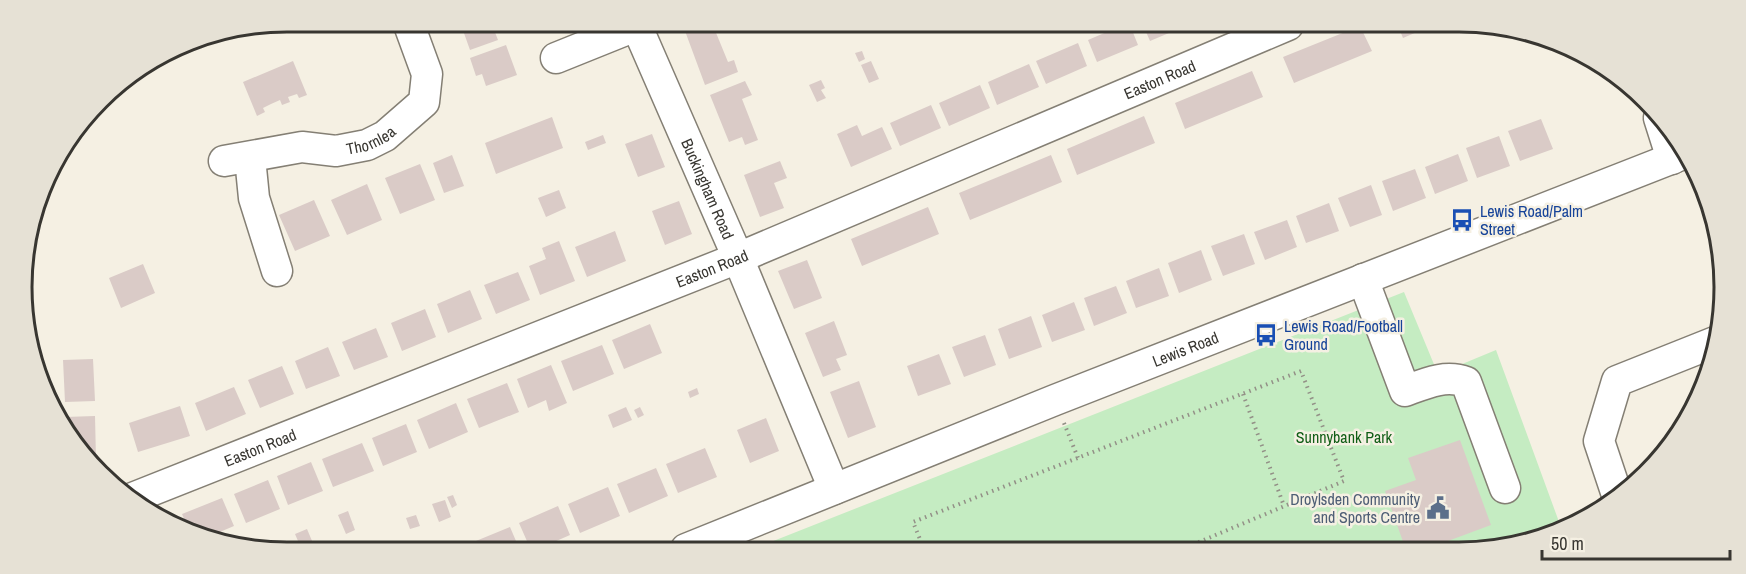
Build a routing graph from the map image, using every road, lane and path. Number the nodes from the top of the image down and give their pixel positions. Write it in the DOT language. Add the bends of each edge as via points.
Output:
graph roads {
  1 [pos="412,32"];
  2 [pos="619,32"];
  3 [pos="641,32"];
  4 [pos="1271,32"];
  5 [pos="556,58"];
  6 [pos="1679,156"];
  7 [pos="738,258"];
  8 [pos="277,272"];
  9 [pos="1363,279"];
  10 [pos="1708,345"];
  11 [pos="1243,394"];
  12 [pos="1055,400"];
  13 [pos="1078,458"];
  14 [pos="1505,488"];
  15 [pos="834,489"];
  16 [pos="1615,490"];
  17 [pos="139,495"];
  18 [pos="1284,506"];
  19 [pos="703,542"];
  20 [pos="921,542"];
  21 [pos="1199,542"];
  1 -- 8 [label="street, Thornlea" via="427,74 424,102 402,123 367,145 336,151 302,147 237,160 254,198"];
  2 -- 5 [label="street"];
  3 -- 7 [label="street, Buckingham Road"];
  4 -- 7 [label="street, Easton Road"];
  6 -- 9 [label="street, Lewis Road"];
  7 -- 15 [label="street, Buckingham Road"];
  7 -- 17 [label="street, Easton Road"];
  9 -- 12 [label="street, Lewis Road"];
  9 -- 14 [label="street" via="1404,391 1445,379 1466,382"];
  10 -- 16 [label="street" via="1617,381 1599,441"];
  11 -- 13 [label="path"];
  11 -- 18 [label="path"];
  11 -- 18 [label="path" via="1301,371 1344,481"];
  12 -- 13 [label="path"];
  12 -- 15 [label="street, Lewis Road"];
  13 -- 20 [label="path" via="914,522"];
  15 -- 19 [label="street, Lewis Road"];
  18 -- 21 [label="path"];
}
